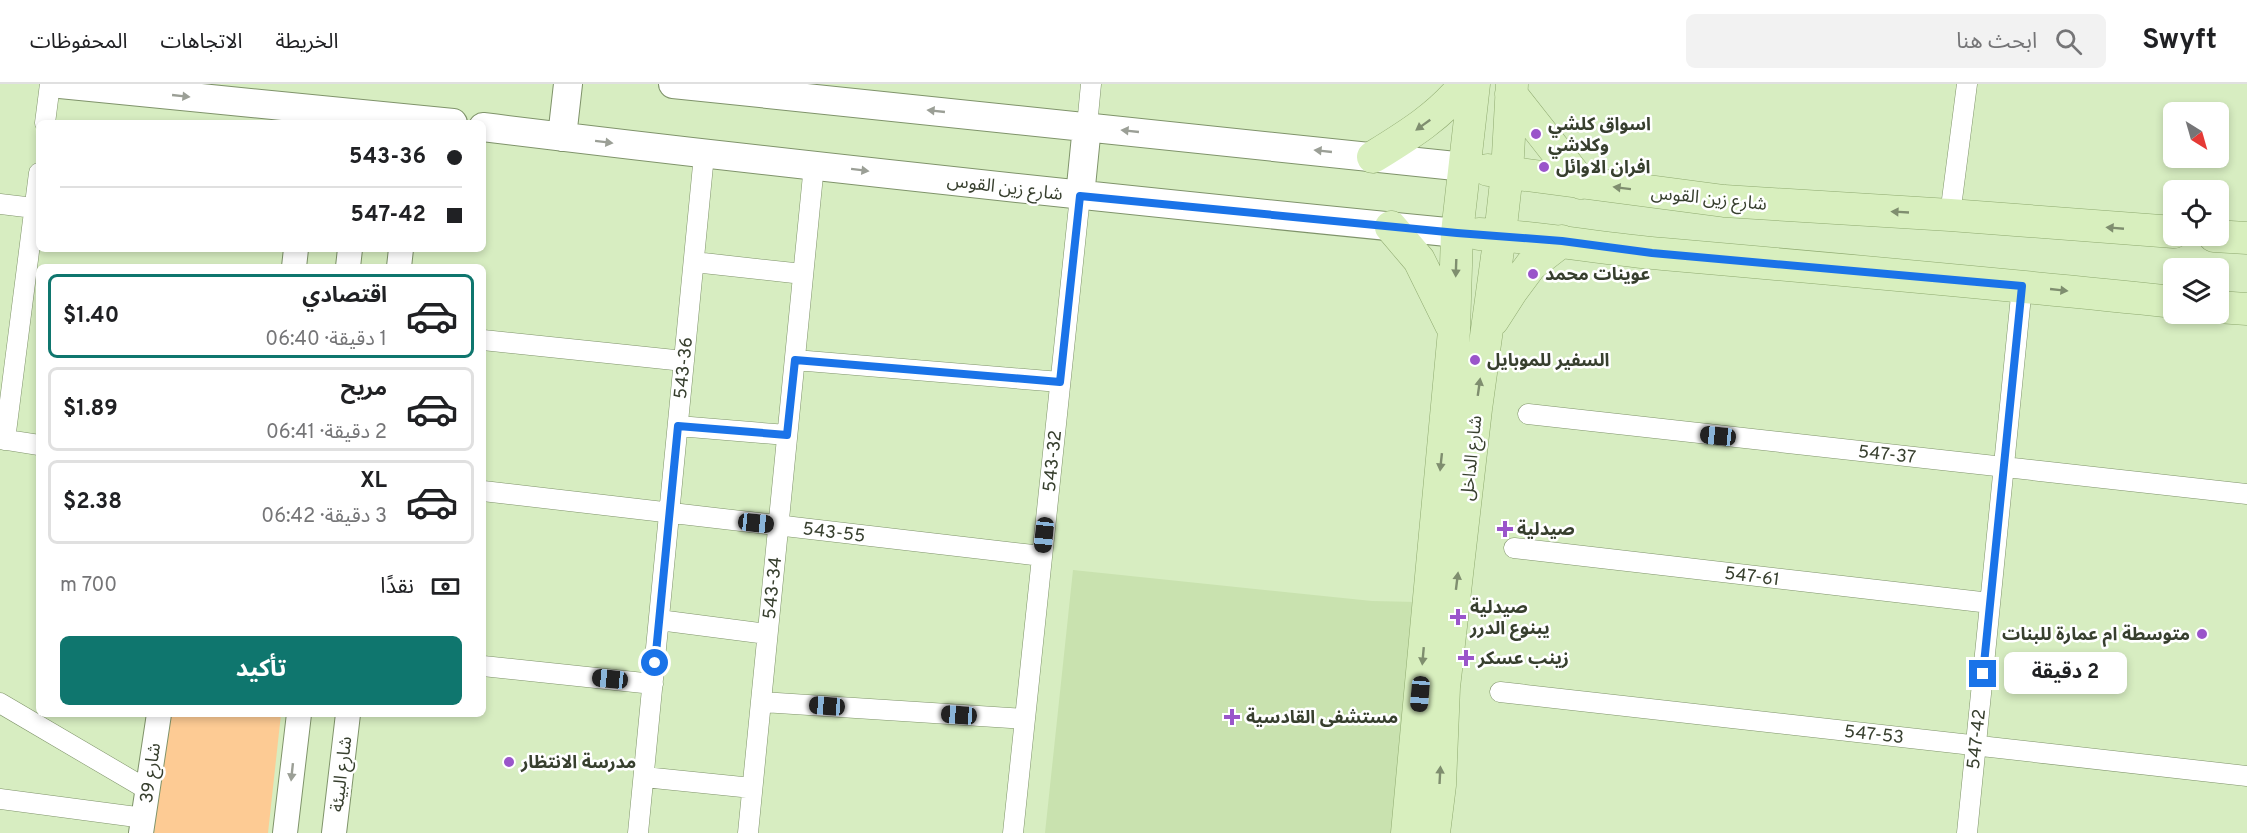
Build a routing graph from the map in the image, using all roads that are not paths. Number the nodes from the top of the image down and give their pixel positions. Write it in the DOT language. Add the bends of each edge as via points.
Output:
graph roads {
  1 [pos="50,84"];
  2 [pos="60,84"];
  3 [pos="568,84"];
  4 [pos="1091,84"];
  5 [pos="1465,84"];
  6 [pos="1474,84"];
  7 [pos="1967,84"];
  8 [pos="690,85"];
  9 [pos="1511,89"];
  10 [pos="824,92"];
  11 [pos="310,116"];
  12 [pos="365,118"];
  13 [pos="45,120"];
  14 [pos="399,120"];
  15 [pos="1087,126"];
  16 [pos="486,127"];
  17 [pos="562,137"];
  18 [pos="704,155"];
  19 [pos="1372,157"];
  20 [pos="814,165"];
  21 [pos="1465,167"];
  22 [pos="1507,173"];
  23 [pos="1581,183"];
  24 [pos="36,194"];
  25 [pos="1080,196"];
  26 [pos="0,204"];
  27 [pos="34,208"];
  28 [pos="1950,215"];
  29 [pos="1391,227"];
  30 [pos="2163,231"];
  31 [pos="1457,233"];
  32 [pos="1500,235"];
  33 [pos="2229,237"];
  34 [pos="2247,238"];
  35 [pos="1562,241"];
  36 [pos="694,262"];
  37 [pos="803,274"];
  38 [pos="32,286"];
  39 [pos="2022,286"];
  40 [pos="2163,301"];
  41 [pos="2229,307"];
  42 [pos="2247,309"];
  43 [pos="1454,331"];
  44 [pos="1487,331"];
  45 [pos="486,340"];
  46 [pos="795,360"];
  47 [pos="684,362"];
  48 [pos="7,364"];
  49 [pos="1060,382"];
  50 [pos="1528,414"];
  51 [pos="678,426"];
  52 [pos="787,435"];
  53 [pos="2,439"];
  54 [pos="36,445"];
  55 [pos="2004,467"];
  56 [pos="486,491"];
  57 [pos="2247,494"];
  58 [pos="669,513"];
  59 [pos="778,525"];
  60 [pos="1514,548"];
  61 [pos="1042,556"];
  62 [pos="1990,603"];
  63 [pos="659,620"];
  64 [pos="767,633"];
  65 [pos="486,666"];
  66 [pos="652,684"];
  67 [pos="1500,692"];
  68 [pos="760,702"];
  69 [pos="0,703"];
  70 [pos="159,717"];
  71 [pos="299,717"];
  72 [pos="348,717"];
  73 [pos="1025,719"];
  74 [pos="1976,746"];
  75 [pos="2247,776"];
  76 [pos="644,777"];
  77 [pos="752,788"];
  78 [pos="148,790"];
  79 [pos="0,799"];
  80 [pos="142,825"];
  81 [pos="285,833"];
  82 [pos="334,833"];
  83 [pos="638,833"];
  84 [pos="747,833"];
  85 [pos="1013,833"];
  86 [pos="1407,833"];
  87 [pos="1434,833"];
  88 [pos="1967,833"];
  1 -- 13 [label="street"];
  2 -- 11 [label="main road, one-way"];
  3 -- 17 [label="main road"];
  4 -- 15 [label="street"];
  5 -- 19 [label="main road, one-way" via="1426,123"];
  6 -- 21 [label="main road, شارع الداخل"];
  7 -- 28 [label="street"];
  8 -- 10 [label="main road, شارع زين القوس"];
  9 -- 22 [label="main road, شارع الداخل"];
  9 -- 23 [label="main road"];
  15 -- 10 [label="main road, شارع زين القوس, one-way"];
  11 -- 12 [label="main road"];
  12 -- 14 [label="main road"];
  19 -- 15 [label="main road, شارع زين القوس, one-way"];
  15 -- 25 [label="main road"];
  16 -- 17 [label="main road, شارع زين القوس"];
  17 -- 18 [label="main road, شارع زين القوس, one-way"];
  18 -- 20 [label="main road, شارع زين القوس"];
  18 -- 36 [label="street, 543-36"];
  19 -- 21 [label="main road, شارع زين القوس"];
  20 -- 25 [label="main road, شارع زين القوس, one-way"];
  20 -- 37 [label="street, 543-34"];
  21 -- 22 [label="main road, شارع زين القوس"];
  21 -- 31 [label="main road, شارع الداخل"];
  22 -- 23 [label="main road, شارع زين القوس"];
  22 -- 32 [label="main road, شارع الداخل"];
  28 -- 23 [label="main road, شارع زين القوس, one-way" via="1724,201"];
  24 -- 27 [label="street"];
  25 -- 29 [label="main road, شارع زين القوس"];
  25 -- 49 [label="street, 543-32"];
  26 -- 27 [label="street"];
  27 -- 38 [label="street"];
  30 -- 28 [label="main road, شارع زين القوس, one-way"];
  29 -- 31 [label="main road, شارع زين القوس"];
  29 -- 43 [label="main road" via="1419,260"];
  31 -- 32 [label="main road, شارع زين القوس"];
  31 -- 43 [label="main road, شارع الداخل, one-way"];
  32 -- 35 [label="main road, شارع زين القوس"];
  32 -- 44 [label="main road, شارع الداخل"];
  33 -- 34 [label="main road"];
  35 -- 39 [label="main road, شارع زين القوس" via="1652,253"];
  35 -- 44 [label="main road" via="1532,265"];
  36 -- 37 [label="street"];
  36 -- 47 [label="street, 543-36"];
  37 -- 46 [label="street, 543-34"];
  38 -- 48 [label="street"];
  39 -- 40 [label="main road, شارع زين القوس, one-way"];
  39 -- 55 [label="street, 547-42"];
  41 -- 42 [label="main road"];
  43 -- 86 [label="main road, شارع الداخل, one-way"];
  87 -- 44 [label="main road, شارع الداخل, one-way" via="1444,687"];
  45 -- 47 [label="street"];
  46 -- 49 [label="street"];
  46 -- 52 [label="street, 543-34"];
  47 -- 51 [label="street, 543-36"];
  48 -- 53 [label="street"];
  49 -- 61 [label="street, 543-32"];
  50 -- 55 [label="street, 547-37"];
  51 -- 52 [label="street"];
  51 -- 58 [label="street, 543-36"];
  52 -- 59 [label="street, 543-34"];
  53 -- 54 [label="street"];
  55 -- 57 [label="street, 547-37"];
  55 -- 62 [label="street, 547-42"];
  56 -- 58 [label="street, 543-55"];
  58 -- 59 [label="street, 543-55"];
  58 -- 63 [label="street, 543-36"];
  59 -- 61 [label="street, 543-55"];
  59 -- 64 [label="street, 543-34"];
  60 -- 62 [label="street, 547-61"];
  61 -- 73 [label="street, 543-32"];
  62 -- 74 [label="street, 547-42"];
  63 -- 64 [label="street"];
  63 -- 66 [label="street, 543-36"];
  64 -- 68 [label="street, 543-34"];
  65 -- 66 [label="street"];
  66 -- 76 [label="street, 543-36"];
  67 -- 74 [label="street, 547-53"];
  68 -- 73 [label="street"];
  68 -- 77 [label="street, 543-34"];
  69 -- 78 [label="street"];
  70 -- 78 [label="street, شارع 39"];
  71 -- 81 [label="street, one-way"];
  72 -- 82 [label="street, شارع البيئة"];
  73 -- 85 [label="street, 543-32"];
  74 -- 75 [label="street, 547-53"];
  74 -- 88 [label="street, 547-42"];
  76 -- 77 [label="street"];
  76 -- 83 [label="street, 543-36"];
  77 -- 84 [label="street, 543-34"];
  78 -- 80 [label="street, شارع 39"];
  79 -- 80 [label="street"];
}
